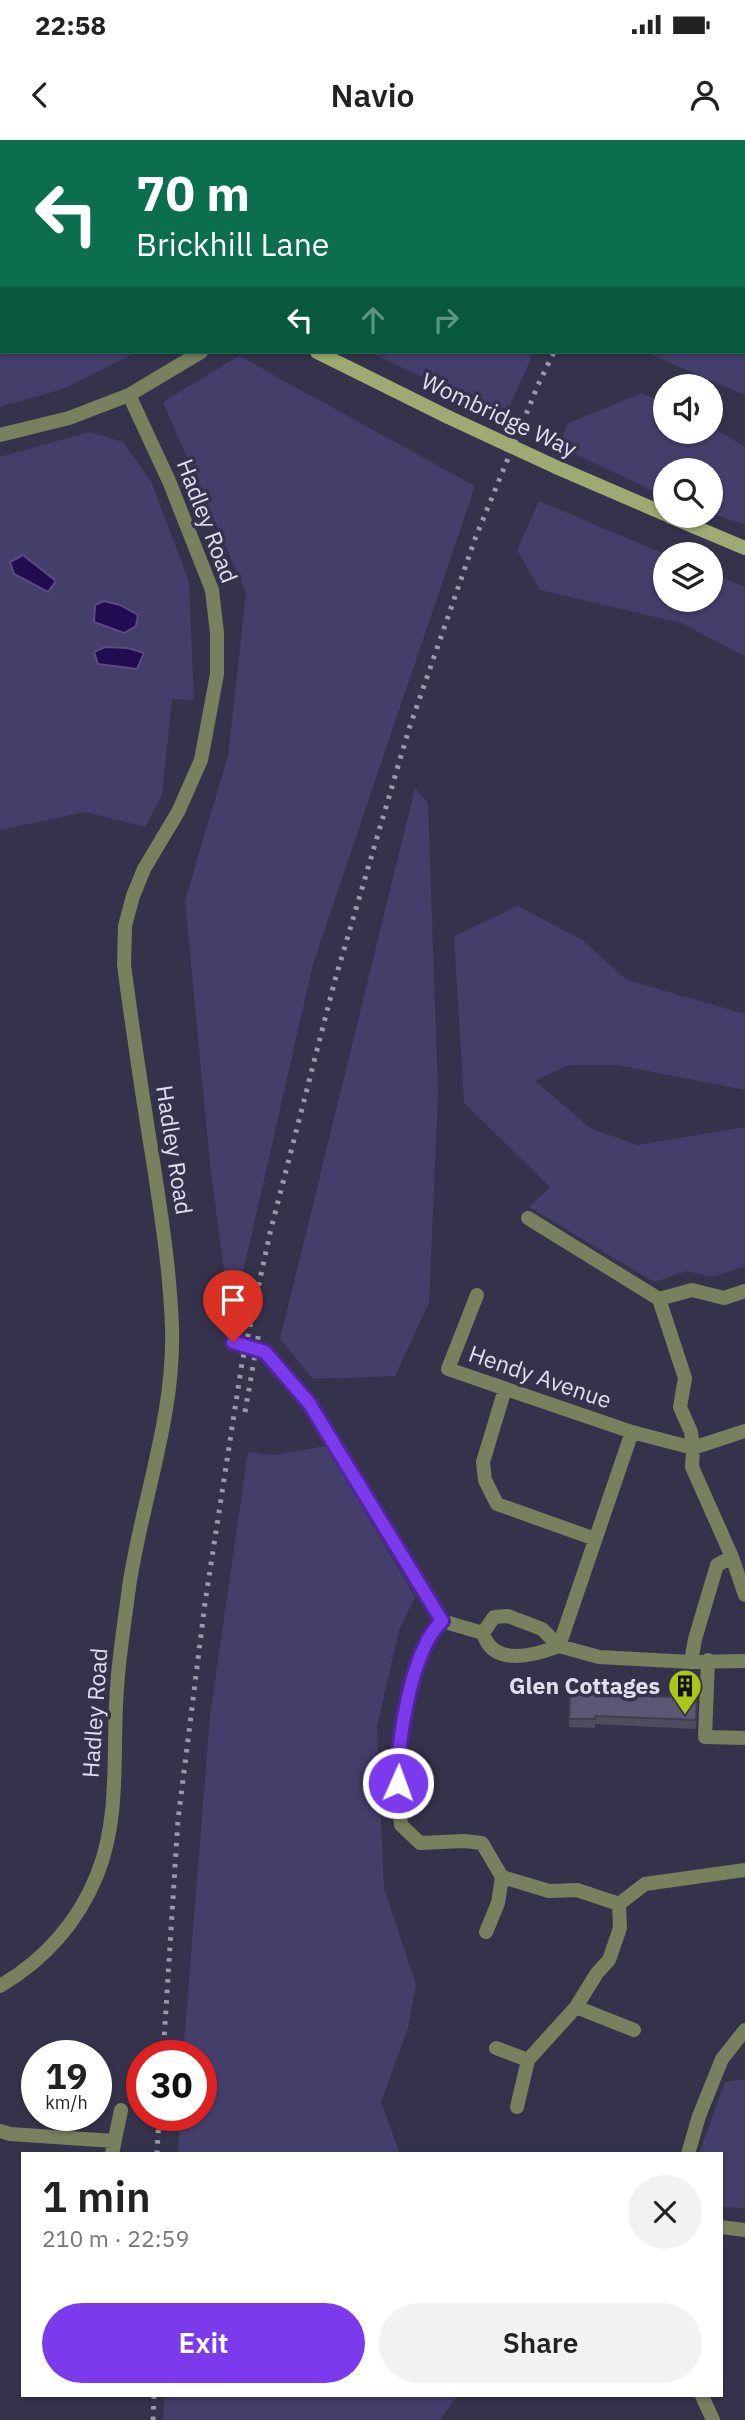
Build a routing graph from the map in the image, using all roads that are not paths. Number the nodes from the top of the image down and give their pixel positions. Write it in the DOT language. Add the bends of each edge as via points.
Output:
graph roads {
  1 [pos="198,354"];
  2 [pos="321,354"];
  3 [pos="129,395"];
  4 [pos="0,435"];
  5 [pos="653,509"];
  6 [pos="698,528"];
  7 [pos="745,548"];
  8 [pos="528,1218"];
  9 [pos="745,1291"];
  10 [pos="477,1295"];
  11 [pos="659,1299"];
  12 [pos="233,1342"];
  13 [pos="505,1389"];
  14 [pos="745,1431"];
  15 [pos="632,1432"];
  16 [pos="693,1448"];
  17 [pos="595,1539"];
  18 [pos="732,1557"];
  19 [pos="745,1595"];
  20 [pos="442,1621"];
  21 [pos="483,1633"];
  22 [pos="559,1646"];
  23 [pos="708,1660"];
  24 [pos="745,1661"];
  25 [pos="691,1662"];
  26 [pos="745,1738"];
  27 [pos="745,1870"];
  28 [pos="502,1877"];
  29 [pos="619,1904"];
  30 [pos="486,1932"];
  31 [pos="0,1986"];
  32 [pos="576,2007"];
  33 [pos="634,2030"];
  34 [pos="745,2031"];
  35 [pos="496,2048"];
  36 [pos="528,2060"];
  37 [pos="517,2107"];
  38 [pos="121,2110"];
  39 [pos="0,2131"];
  40 [pos="113,2148"];
  41 [pos="689,2152"];
  42 [pos="723,2227"];
  43 [pos="745,2230"];
  44 [pos="702,2397"];
  45 [pos="713,2420"];
  1 -- 3 [label="street"];
  2 -- 5 [label="main road, Wombridge Way, bridge"];
  3 -- 4 [label="street" via="69,418"];
  3 -- 31 [label="street, Hadley Road" via="212,590 217,633 217,674 201,760 178,812 144,869 125,926 124,965 168,1260 172,1330 168,1391 130,1584 117,1688 110,1828 98,1874 51,1948"];
  6 -- 7 [label="main road, Wombridge Way"];
  8 -- 11 [label="street"];
  9 -- 11 [label="street" via="724,1298 692,1290"];
  10 -- 13 [label="street, Hendy Avenue" via="448,1369"];
  11 -- 16 [label="street" via="685,1378 680,1407"];
  12 -- 20 [label="street" via="265,1352 309,1403"];
  13 -- 15 [label="street, Hendy Avenue"];
  13 -- 17 [label="street" via="483,1462 485,1480 497,1504"];
  14 -- 16 [label="street"];
  15 -- 16 [label="street, Hendy Avenue"];
  15 -- 17 [label="street"];
  16 -- 18 [label="street" via="692,1467"];
  17 -- 22 [label="street"];
  18 -- 19 [label="street"];
  18 -- 25 [label="street" via="717,1565"];
  20 -- 21 [label="street"];
  20 -- 28 [label="street" via="432,1630 412,1682 397,1762 401,1825 420,1843 482,1843"];
  21 -- 22 [label="street" via="496,1653 533,1656"];
  21 -- 22 [label="street" via="494,1618 508,1616 542,1629"];
  22 -- 25 [label="street" via="599,1657"];
  23 -- 24 [label="street"];
  23 -- 25 [label="street"];
  23 -- 26 [label="street" via="705,1737"];
  27 -- 29 [label="street" via="645,1884"];
  28 -- 29 [label="street" via="549,1891 577,1890"];
  28 -- 30 [label="street"];
  29 -- 32 [label="street" via="620,1928 609,1960"];
  32 -- 33 [label="street"];
  32 -- 36 [label="street"];
  34 -- 41 [label="street" via="722,2059"];
  35 -- 36 [label="street"];
  36 -- 37 [label="street"];
  38 -- 40 [label="street"];
  39 -- 40 [label="street"];
  42 -- 43 [label="street"];
  44 -- 45 [label="street"];
}
